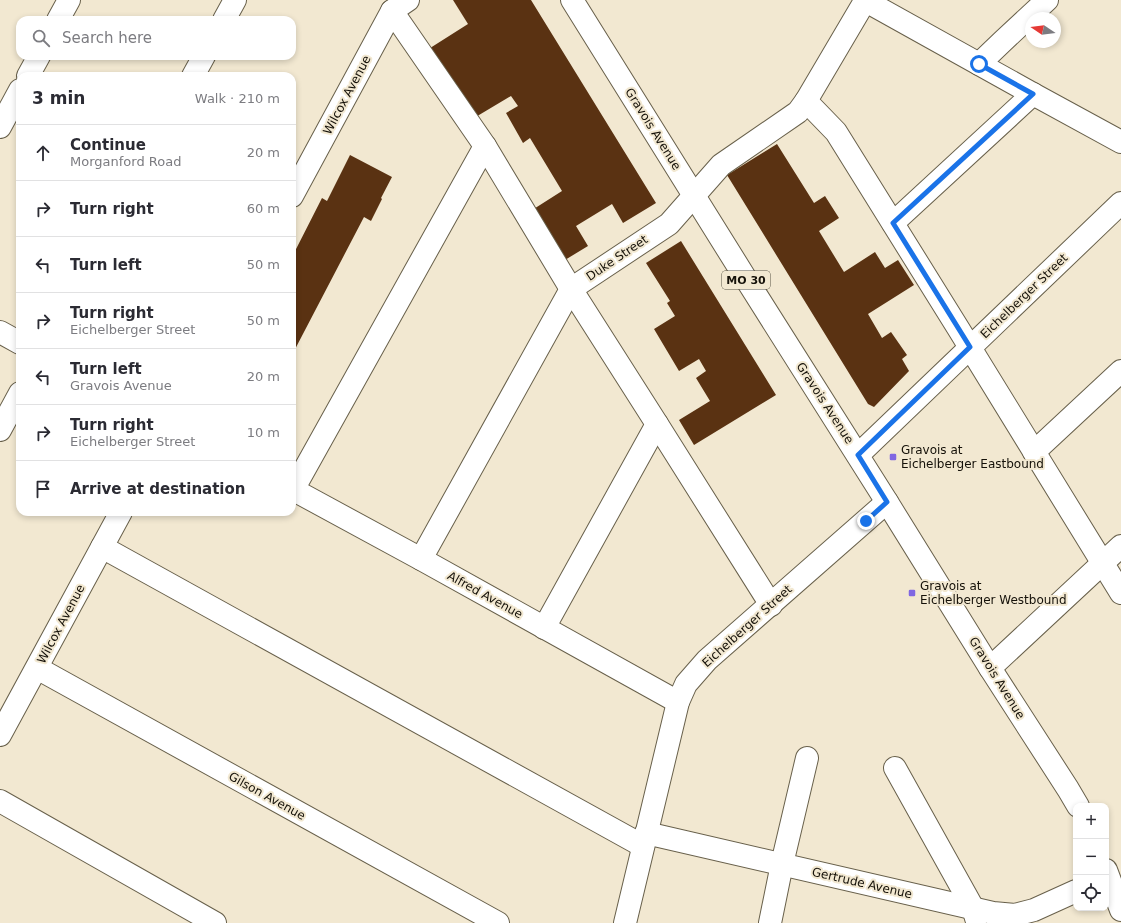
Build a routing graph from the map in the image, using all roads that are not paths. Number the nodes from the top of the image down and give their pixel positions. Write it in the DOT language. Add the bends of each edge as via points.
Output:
graph roads {
  1 [pos="69,0"];
  2 [pos="235,0"];
  3 [pos="572,0"];
  4 [pos="864,0"];
  5 [pos="1047,0"];
  6 [pos="400,6"];
  7 [pos="60,16"];
  8 [pos="226,16"];
  9 [pos="37,60"];
  10 [pos="202,60"];
  11 [pos="979,64"];
  12 [pos="30,72"];
  13 [pos="196,72"];
  14 [pos="1033,94"];
  15 [pos="16,97"];
  16 [pos="806,101"];
  17 [pos="0,127"];
  18 [pos="1121,142"];
  19 [pos="485,146"];
  20 [pos="296,189"];
  21 [pos="694,195"];
  22 [pos="1121,203"];
  23 [pos="893,223"];
  24 [pos="571,289"];
  25 [pos="0,332"];
  26 [pos="16,341"];
  27 [pos="970,347"];
  28 [pos="1121,371"];
  29 [pos="16,400"];
  30 [pos="657,424"];
  31 [pos="0,430"];
  32 [pos="1034,452"];
  33 [pos="858,455"];
  34 [pos="296,483"];
  35 [pos="296,492"];
  36 [pos="887,502"];
  37 [pos="119,516"];
  38 [pos="1121,546"];
  39 [pos="102,547"];
  40 [pos="422,559"];
  41 [pos="1103,563"];
  42 [pos="1121,593"];
  43 [pos="771,605"];
  44 [pos="544,628"];
  45 [pos="37,668"];
  46 [pos="990,668"];
  47 [pos="678,702"];
  48 [pos="0,735"];
  49 [pos="807,758"];
  50 [pos="895,768"];
  51 [pos="0,801"];
  52 [pos="1076,803"];
  53 [pos="645,839"];
  54 [pos="782,864"];
  55 [pos="1111,876"];
  56 [pos="1073,892"];
  57 [pos="1121,910"];
  58 [pos="975,916"];
  59 [pos="215,923"];
  60 [pos="498,923"];
  61 [pos="625,923"];
  62 [pos="770,923"];
  1 -- 7 [label="street"];
  2 -- 8 [label="street"];
  3 -- 21 [label="street, Gravois Avenue / MO 30"];
  4 -- 11 [label="street"];
  4 -- 16 [label="street, Duke Street"];
  5 -- 11 [label="street"];
  6 -- 19 [label="street"];
  6 -- 20 [label="street, Wilcox Avenue"];
  9 -- 12 [label="street"];
  10 -- 13 [label="street"];
  11 -- 14 [label="street"];
  14 -- 18 [label="street"];
  14 -- 23 [label="street"];
  15 -- 17 [label="street"];
  16 -- 21 [label="street, Duke Street" via="798,112 721,165"];
  16 -- 23 [label="street" via="836,132"];
  19 -- 24 [label="street"];
  19 -- 34 [label="street"];
  21 -- 24 [label="street, Duke Street" via="669,224"];
  21 -- 33 [label="street, Gravois Avenue / MO 30"];
  22 -- 27 [label="street, Eichelberger Street"];
  23 -- 27 [label="street"];
  24 -- 30 [label="street"];
  24 -- 40 [label="street, Duke Street"];
  25 -- 26 [label="street"];
  27 -- 32 [label="street"];
  27 -- 33 [label="street, Eichelberger Street"];
  28 -- 32 [label="street"];
  29 -- 31 [label="street"];
  30 -- 43 [label="street"];
  30 -- 44 [label="street"];
  32 -- 41 [label="street"];
  33 -- 36 [label="street, Gravois Avenue / MO 30"];
  35 -- 40 [label="street, Alfred Avenue"];
  36 -- 43 [label="street, Eichelberger Street"];
  36 -- 46 [label="street, Gravois Avenue / MO 30"];
  37 -- 39 [label="street, Wilcox Avenue"];
  38 -- 41 [label="street"];
  39 -- 45 [label="street, Wilcox Avenue"];
  39 -- 53 [label="street, Gertrude Avenue"];
  40 -- 44 [label="street, Alfred Avenue"];
  41 -- 42 [label="street"];
  41 -- 46 [label="street"];
  43 -- 47 [label="street, Eichelberger Street" via="707,660 686,684"];
  44 -- 47 [label="street, Alfred Avenue"];
  45 -- 48 [label="street, Wilcox Avenue"];
  45 -- 60 [label="street, Gilson Avenue"];
  46 -- 52 [label="street, Gravois Avenue / MO 30"];
  47 -- 53 [label="street, Eichelberger Street"];
  49 -- 54 [label="street"];
  50 -- 58 [label="street"];
  51 -- 59 [label="street"];
  53 -- 54 [label="street, Gertrude Avenue"];
  53 -- 61 [label="street, Eichelberger Street"];
  54 -- 58 [label="street, Gertrude Avenue"];
  54 -- 62 [label="street"];
  55 -- 57 [label="street"];
  56 -- 58 [label="street, Gertrude Avenue" via="1034,910 1015,915 993,913"];
}
